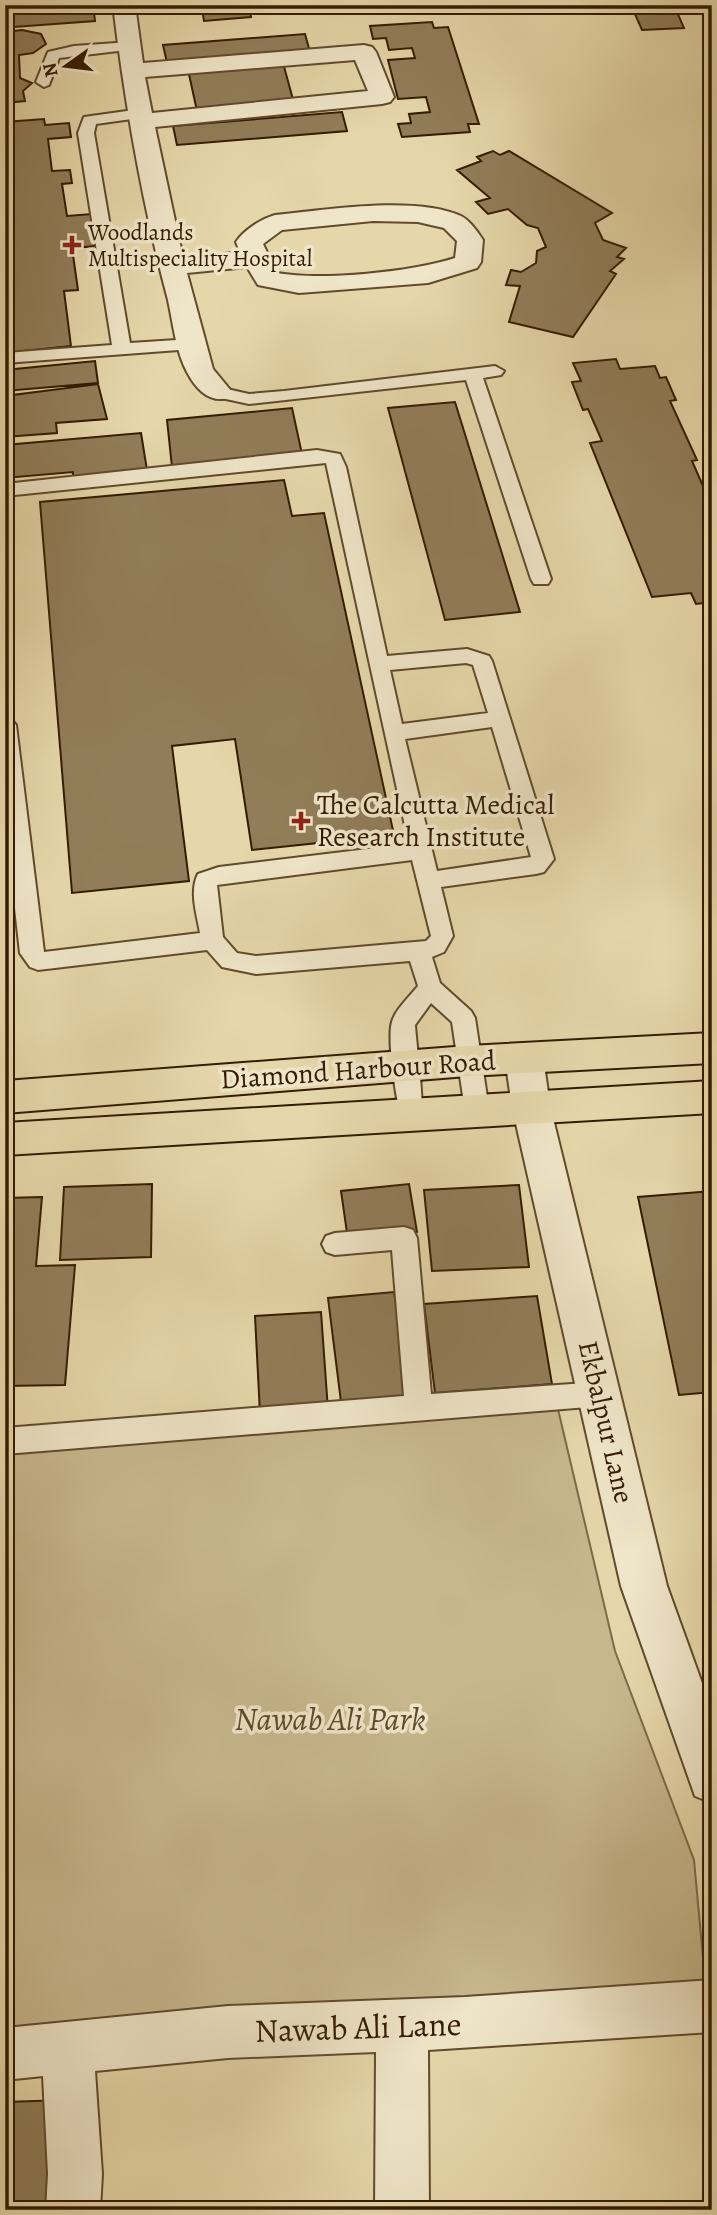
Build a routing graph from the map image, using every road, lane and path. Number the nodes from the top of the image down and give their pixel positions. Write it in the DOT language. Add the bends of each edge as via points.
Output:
graph roads {
  1 [pos="124,5"];
  2 [pos="131,59"];
  3 [pos="44,82"];
  4 [pos="141,118"];
  5 [pos="255,258"];
  6 [pos="172,267"];
  7 [pos="192,344"];
  8 [pos="122,350"];
  9 [pos="5,358"];
  10 [pos="495,371"];
  11 [pos="473,374"];
  12 [pos="218,392"];
  13 [pos="5,490"];
  14 [pos="541,579"];
  15 [pos="378,664"];
  16 [pos="500,719"];
  17 [pos="5,725"];
  18 [pos="393,733"];
  19 [pos="423,850"];
  20 [pos="430,880"];
  21 [pos="212,940"];
  22 [pos="419,951"];
  23 [pos="430,988"];
  24 [pos="712,1048"];
  25 [pos="524,1058"];
  26 [pos="468,1061"];
  27 [pos="405,1066"];
  28 [pos="5,1097"];
  29 [pos="712,1097"];
  30 [pos="531,1106"];
  31 [pos="477,1110"];
  32 [pos="412,1113"];
  33 [pos="5,1139"];
  34 [pos="335,1244"];
  35 [pos="600,1394"];
  36 [pos="418,1405"];
  37 [pos="5,1441"];
  38 [pos="712,1780"];
  39 [pos="712,2007"];
  40 [pos="402,2026"];
  41 [pos="68,2048"];
  42 [pos="5,2054"];
  43 [pos="73,2210"];
  44 [pos="402,2210"];
  1 -- 2 [label="street"];
  2 -- 3 [label="lane" via="74,50 53,55"];
  2 -- 4 [label="street"];
  2 -- 4 [label="street" via="364,52 382,97"];
  4 -- 6 [label="street"];
  4 -- 8 [label="lane" via="89,120 86,133"];
  5 -- 5 [label="street" via="249,242 275,223 373,213 418,214 453,222 470,240 468,262 428,275 299,285 267,279"];
  5 -- 6 [label="street"];
  6 -- 7 [label="street"];
  7 -- 8 [label="lane"];
  7 -- 12 [label="street" via="200,371"];
  8 -- 9 [label="lane"];
  10 -- 11 [label="lane"];
  11 -- 12 [label="lane" via="249,399"];
  11 -- 14 [label="lane"];
  13 -- 15 [label="lane" via="317,456 333,458"];
  15 -- 16 [label="lane" via="482,660"];
  15 -- 18 [label="lane"];
  16 -- 18 [label="lane"];
  16 -- 20 [label="lane" via="542,859 536,866"];
  17 -- 21 [label="lane" via="32,953 38,961"];
  18 -- 19 [label="lane"];
  19 -- 20 [label="lane"];
  19 -- 21 [label="lane" via="212,877 206,880 205,892"];
  20 -- 22 [label="lane" via="442,936 434,949"];
  21 -- 22 [label="lane" via="230,961 256,965"];
  22 -- 23 [label="lane"];
  23 -- 26 [label="lane" via="463,1018"];
  23 -- 27 [label="lane" via="403,1023"];
  24 -- 25 [label="main road, Diamond Harbour Road"];
  25 -- 26 [label="main road, Diamond Harbour Road"];
  25 -- 30 [label="street, Ekbalpur Lane"];
  26 -- 27 [label="main road, Diamond Harbour Road"];
  26 -- 31 [label="lane"];
  27 -- 28 [label="main road, Diamond Harbour Road"];
  27 -- 32 [label="lane"];
  29 -- 30 [label="main road, Diamond Harbour Road"];
  30 -- 31 [label="main road, Diamond Harbour Road"];
  30 -- 35 [label="street, Ekbalpur Lane"];
  31 -- 32 [label="main road, Diamond Harbour Road"];
  32 -- 33 [label="main road, Diamond Harbour Road"];
  34 -- 36 [label="lane" via="404,1238"];
  35 -- 36 [label="lane"];
  35 -- 38 [label="street, Ekbalpur Lane" via="644,1586"];
  36 -- 37 [label="lane"];
  39 -- 40 [label="street, Nawab Ali Lane"];
  40 -- 41 [label="street, Nawab Ali Lane" via="228,2032"];
  40 -- 44 [label="street"];
  41 -- 42 [label="street, Nawab Ali Lane"];
  41 -- 43 [label="street"];
}
